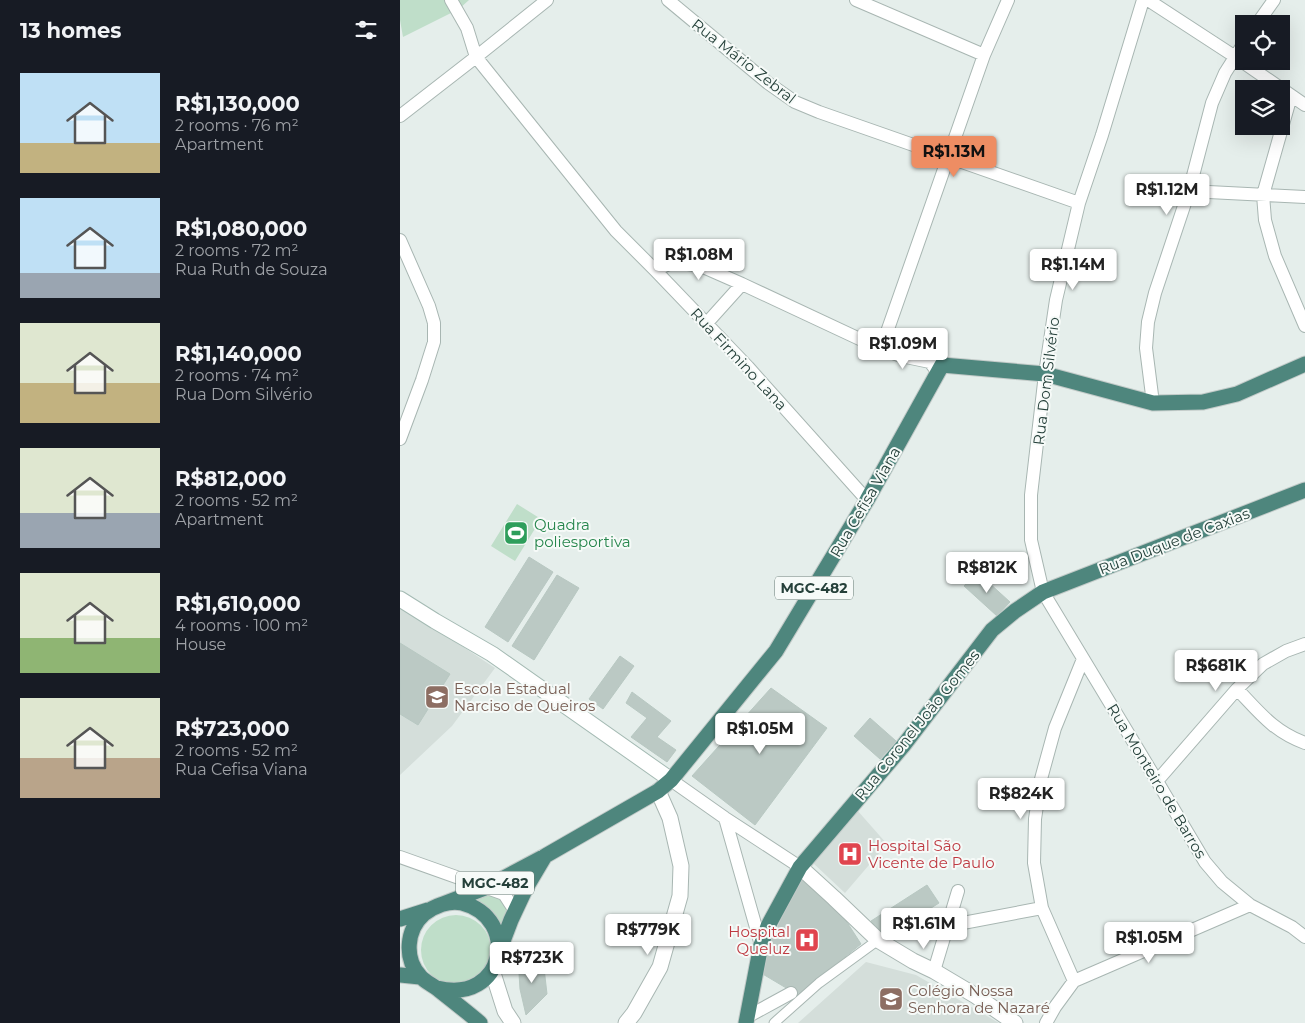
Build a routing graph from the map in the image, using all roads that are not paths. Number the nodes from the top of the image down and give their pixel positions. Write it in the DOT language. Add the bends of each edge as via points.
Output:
graph roads {
  1 [pos="451,0"];
  2 [pos="547,0"];
  3 [pos="668,0"];
  4 [pos="856,0"];
  5 [pos="1008,0"];
  6 [pos="1143,0"];
  7 [pos="1148,0"];
  8 [pos="1274,0"];
  9 [pos="1263,15"];
  10 [pos="984,55"];
  11 [pos="1234,56"];
  12 [pos="476,57"];
  13 [pos="1291,96"];
  14 [pos="1305,105"];
  15 [pos="400,116"];
  16 [pos="947,157"];
  17 [pos="1189,191"];
  18 [pos="1264,195"];
  19 [pos="1305,197"];
  20 [pos="1079,203"];
  21 [pos="400,240"];
  22 [pos="655,270"];
  23 [pos="742,284"];
  24 [pos="706,324"];
  25 [pos="1305,326"];
  26 [pos="881,349"];
  27 [pos="1305,364"];
  28 [pos="940,369"];
  29 [pos="1045,374"];
  30 [pos="1153,403"];
  31 [pos="400,439"];
  32 [pos="1305,490"];
  33 [pos="868,500"];
  34 [pos="1043,592"];
  35 [pos="400,600"];
  36 [pos="1305,644"];
  37 [pos="1083,659"];
  38 [pos="1237,689"];
  39 [pos="1305,743"];
  40 [pos="1157,781"];
  41 [pos="664,783"];
  42 [pos="725,818"];
  43 [pos="545,856"];
  44 [pos="400,857"];
  45 [pos="800,867"];
  46 [pos="485,888"];
  47 [pos="958,891"];
  48 [pos="1250,905"];
  49 [pos="436,907"];
  50 [pos="1042,908"];
  51 [pos="515,911"];
  52 [pos="400,919"];
  53 [pos="948,926"];
  54 [pos="1305,938"];
  55 [pos="878,940"];
  56 [pos="761,945"];
  57 [pos="495,963"];
  58 [pos="934,971"];
  59 [pos="400,975"];
  60 [pos="420,977"];
  61 [pos="1074,981"];
  62 [pos="437,988"];
  63 [pos="792,993"];
  64 [pos="747,1020"];
  65 [pos="480,1023"];
  66 [pos="513,1023"];
  67 [pos="626,1023"];
  68 [pos="774,1023"];
  69 [pos="1015,1023"];
  70 [pos="1046,1023"];
  1 -- 12 [label="street" via="467,28"];
  2 -- 12 [label="street"];
  3 -- 16 [label="street, Rua Mário Zebral" via="795,102"];
  4 -- 10 [label="street"];
  5 -- 10 [label="street"];
  6 -- 20 [label="street, Rua Dom Silvério"];
  7 -- 11 [label="street"];
  8 -- 9 [label="street"];
  10 -- 16 [label="street"];
  11 -- 13 [label="street"];
  11 -- 17 [label="street" via="1212,103"];
  12 -- 15 [label="street"];
  12 -- 22 [label="street, Rua Firmino Lana" via="616,230"];
  13 -- 14 [label="street"];
  13 -- 18 [label="street"];
  16 -- 20 [label="street, Rua Mário Zebral"];
  16 -- 26 [label="street"];
  17 -- 18 [label="street"];
  17 -- 30 [label="street" via="1148,322 1146,348"];
  18 -- 19 [label="street"];
  18 -- 25 [label="street" via="1265,220 1275,256"];
  20 -- 29 [label="street, Rua Dom Silvério" via="1056,300"];
  21 -- 31 [label="street" via="429,306 434,323 434,342"];
  22 -- 23 [label="street" via="669,264 701,266"];
  22 -- 24 [label="street, Rua Firmino Lana"];
  23 -- 24 [label="street"];
  23 -- 26 [label="street"];
  24 -- 33 [label="street, Rua Firmino Lana"];
  26 -- 28 [label="street" via="930,362"];
  27 -- 30 [label="highway" via="1237,394 1203,402"];
  28 -- 29 [label="highway"];
  28 -- 33 [label="highway, Rua Cefisa Viana / MGC-482"];
  29 -- 30 [label="highway"];
  29 -- 34 [label="street, Rua Dom Silvério" via="1031,495 1031,540"];
  32 -- 34 [label="highway, Rua Duque de Caxias"];
  33 -- 41 [label="highway, Rua Cefisa Viana / MGC-482" via="776,651"];
  34 -- 37 [label="street, Rua Monteiro de Barros"];
  34 -- 45 [label="highway, Rua Coronel João Gomes" via="992,630 903,746"];
  35 -- 41 [label="street" via="492,654"];
  36 -- 38 [label="street" via="1286,650 1262,664"];
  37 -- 40 [label="street, Rua Monteiro de Barros"];
  37 -- 50 [label="street" via="1055,728 1040,787 1034,863"];
  38 -- 39 [label="street" via="1274,727"];
  38 -- 40 [label="street"];
  40 -- 48 [label="street, Rua Monteiro de Barros" via="1205,862 1222,882"];
  41 -- 42 [label="street"];
  41 -- 43 [label="highway, Rua Cefisa Viana / MGC-482"];
  41 -- 67 [label="street" via="681,866 680,896 660,967"];
  42 -- 45 [label="street"];
  42 -- 56 [label="street"];
  43 -- 46 [label="highway, Rua Cefisa Viana / MGC-482"];
  43 -- 51 [label="highway, Rua Cefisa Viana"];
  44 -- 46 [label="street"];
  45 -- 55 [label="street"];
  45 -- 56 [label="highway, Rua Coronel João Gomes"];
  46 -- 49 [label="highway, Rua Cefisa Viana / MGC-482"];
  46 -- 51 [label="street" via="504,894"];
  47 -- 53 [label="street"];
  48 -- 54 [label="street, Rua Monteiro de Barros" via="1292,927"];
  48 -- 61 [label="street"];
  49 -- 52 [label="highway, MGC-482"];
  49 -- 57 [label="highway, MGC-482" via="461,903 478,909 491,921 498,938"];
  49 -- 60 [label="highway, MGC-482" via="420,918 409,941 413,966"];
  50 -- 53 [label="street"];
  50 -- 61 [label="street"];
  51 -- 57 [label="highway, Rua Cefisa Viana"];
  53 -- 58 [label="street"];
  55 -- 58 [label="street"];
  55 -- 68 [label="street" via="820,983"];
  56 -- 64 [label="highway, Rua Coronel João Gomes"];
  57 -- 62 [label="highway" via="484,980 474,987 462,991"];
  57 -- 66 [label="street" via="505,1011"];
  58 -- 69 [label="street"];
  59 -- 60 [label="highway"];
  60 -- 62 [label="highway"];
  61 -- 70 [label="street"];
  62 -- 65 [label="highway"];
  63 -- 64 [label="street"];
}
